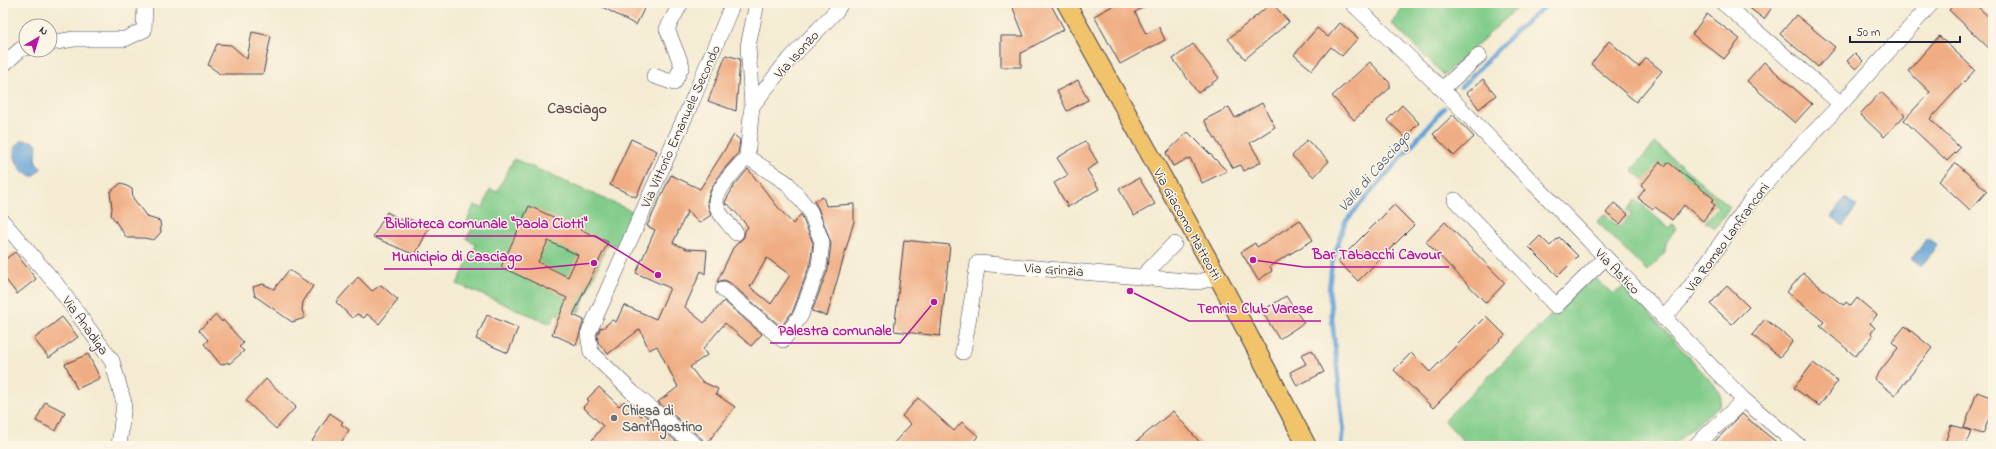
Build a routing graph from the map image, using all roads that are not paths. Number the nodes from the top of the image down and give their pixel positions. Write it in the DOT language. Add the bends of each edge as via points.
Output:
graph roads {
  1 [pos="145,3"];
  2 [pos="681,3"];
  3 [pos="733,3"];
  4 [pos="756,3"];
  5 [pos="841,3"];
  6 [pos="1066,3"];
  7 [pos="1352,3"];
  8 [pos="1723,3"];
  9 [pos="1932,3"];
  10 [pos="58,42"];
  11 [pos="18,52"];
  12 [pos="1479,56"];
  13 [pos="3,65"];
  14 [pos="654,76"];
  15 [pos="674,83"];
  16 [pos="1442,89"];
  17 [pos="693,99"];
  18 [pos="1841,104"];
  19 [pos="752,106"];
  20 [pos="747,157"];
  21 [pos="1455,200"];
  22 [pos="3,222"];
  23 [pos="736,233"];
  24 [pos="1174,244"];
  25 [pos="1604,258"];
  26 [pos="1142,277"];
  27 [pos="1218,277"];
  28 [pos="722,289"];
  29 [pos="1663,318"];
  30 [pos="963,352"];
  31 [pos="1744,400"];
  32 [pos="119,446"];
  33 [pos="696,446"];
  34 [pos="1307,446"];
  35 [pos="1695,446"];
  36 [pos="1800,446"];
  1 -- 10 [label="street" via="144,30 125,40 74,39"];
  2 -- 15 [label="street" via="667,29 682,66"];
  3 -- 17 [label="street, Via Vittorio Emanuele Secondo"];
  4 -- 19 [label="street" via="748,46"];
  5 -- 19 [label="street, Via Isonzo" via="785,64"];
  6 -- 27 [label="main road, Via Giacomo Matteotti"];
  7 -- 16 [label="street, Via Astico"];
  8 -- 18 [label="street"];
  9 -- 18 [label="street, Via Romeo Lanfranconi"];
  11 -- 13 [label="street"];
  12 -- 16 [label="street"];
  14 -- 15 [label="street"];
  15 -- 17 [label="street"];
  16 -- 25 [label="street, Via Astico"];
  17 -- 33 [label="street, Via Vittorio Emanuele Secondo" via="588,334 591,352 633,393"];
  18 -- 29 [label="street, Via Romeo Lanfranconi" via="1752,199 1698,278"];
  19 -- 20 [label="street"];
  20 -- 23 [label="street" via="721,188 716,199 716,206"];
  20 -- 28 [label="street" via="787,183 810,211 822,242 819,266 801,315 784,340"];
  21 -- 25 [label="street" via="1556,306"];
  22 -- 32 [label="street, Via Anadiga" via="57,285 112,362 124,403"];
  24 -- 26 [label="street"];
  25 -- 29 [label="street, Via Astico"];
  26 -- 27 [label="street, Via Grinzia" via="1198,282"];
  26 -- 30 [label="street, Via Grinzia" via="978,263"];
  27 -- 34 [label="main road, Via Giacomo Matteotti"];
  29 -- 31 [label="street, Via Astico"];
  31 -- 35 [label="street"];
  31 -- 36 [label="street, Via Astico"];
}
